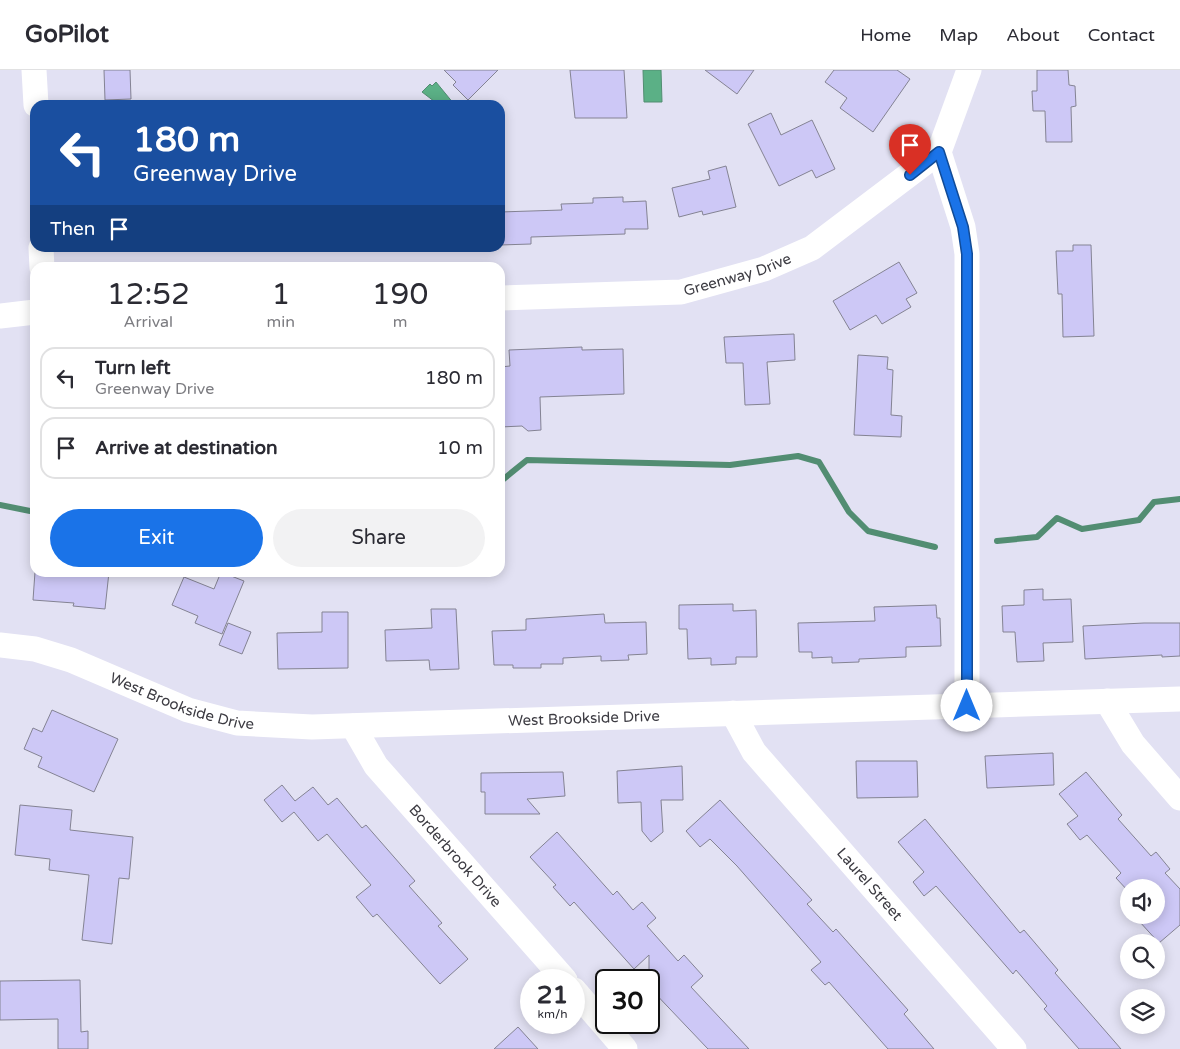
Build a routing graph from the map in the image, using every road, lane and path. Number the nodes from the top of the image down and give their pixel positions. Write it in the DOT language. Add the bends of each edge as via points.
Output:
graph roads {
  1 [pos="34,70"];
  2 [pos="969,70"];
  3 [pos="36,100"];
  4 [pos="939,152"];
  5 [pos="505,298"];
  6 [pos="30,313"];
  7 [pos="0,316"];
  8 [pos="0,645"];
  9 [pos="1180,699"];
  10 [pos="1108,701"];
  11 [pos="967,706"];
  12 [pos="733,714"];
  13 [pos="353,726"];
  14 [pos="1180,798"];
  15 [pos="555,969"];
  16 [pos="585,1002"];
  17 [pos="626,1049"];
  18 [pos="1014,1049"];
  1 -- 3 [label="street"];
  2 -- 4 [label="street"];
  4 -- 5 [label="street, Greenway Drive" via="812,248 764,269 681,292"];
  4 -- 11 [label="street" via="963,227 967,254"];
  6 -- 7 [label="street"];
  8 -- 13 [label="street, West Brookside Drive" via="71,660 188,710 237,723"];
  9 -- 10 [label="street, West Brookside Drive"];
  10 -- 11 [label="street, West Brookside Drive"];
  10 -- 14 [label="street" via="1133,744"];
  11 -- 12 [label="street, West Brookside Drive"];
  12 -- 13 [label="street, West Brookside Drive"];
  12 -- 18 [label="street, Laurel Street" via="754,752"];
  13 -- 15 [label="street, Borderbrook Drive" via="376,766"];
  16 -- 17 [label="street"];
}
